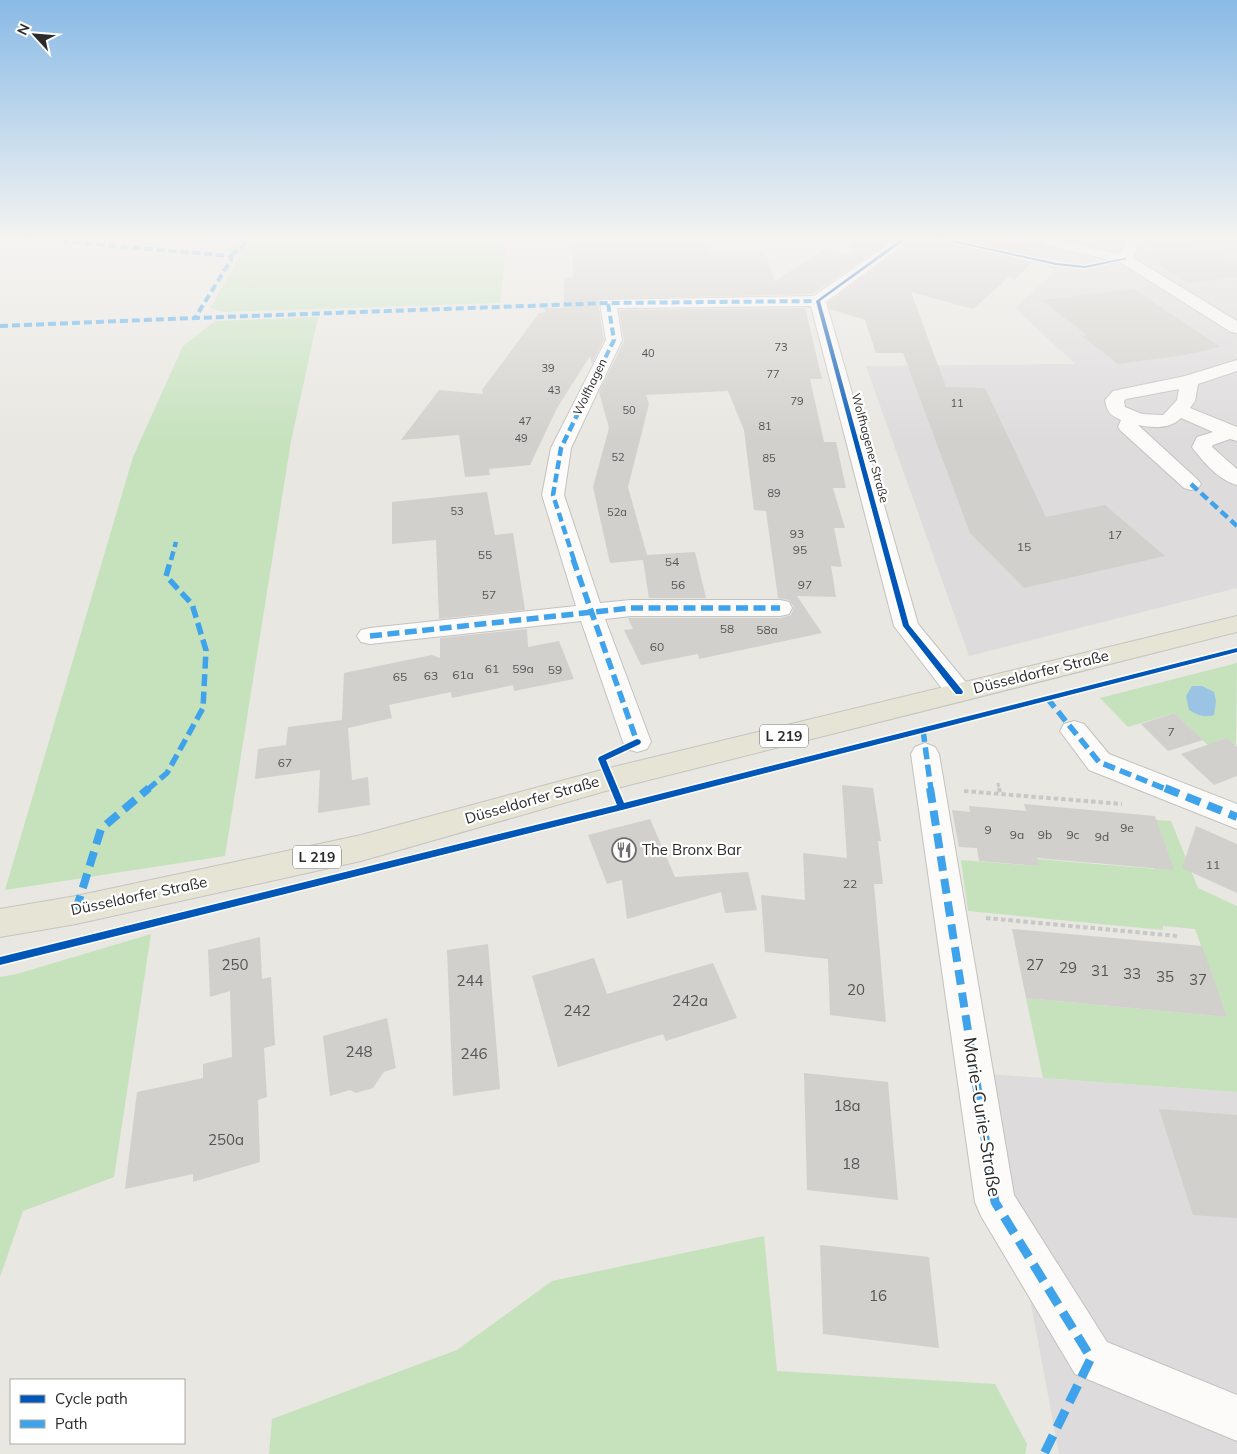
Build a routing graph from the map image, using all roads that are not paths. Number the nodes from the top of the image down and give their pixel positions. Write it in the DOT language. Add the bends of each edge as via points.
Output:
graph roads {
  1 [pos="608,305"];
  2 [pos="819,305"];
  3 [pos="1199,305"];
  4 [pos="1237,328"];
  5 [pos="1237,366"];
  6 [pos="1189,381"];
  7 [pos="1178,410"];
  8 [pos="1131,418"];
  9 [pos="1235,434"];
  10 [pos="1237,479"];
  11 [pos="1191,484"];
  12 [pos="780,608"];
  13 [pos="591,614"];
  14 [pos="1237,624"];
  15 [pos="370,636"];
  16 [pos="959,692"];
  17 [pos="1074,731"];
  18 [pos="637,742"];
  19 [pos="928,771"];
  20 [pos="1237,817"];
  21 [pos="0,923"];
  22 [pos="1237,1418"];
  1 -- 13 [label="street, Wolfhagen" via="614,340 561,448 552,495"];
  2 -- 16 [label="street, Wolfhagener Straße" via="906,626"];
  3 -- 4 [label="street"];
  5 -- 6 [label="street"];
  6 -- 7 [label="street" via="1186,401"];
  6 -- 8 [label="street" via="1120,395 1114,400 1116,410"];
  7 -- 8 [label="street" via="1169,420 1151,422"];
  7 -- 9 [label="street"];
  8 -- 11 [label="street" via="1128,427"];
  9 -- 10 [label="street" via="1204,441 1202,447"];
  12 -- 13 [label="street" via="631,608"];
  13 -- 15 [label="street"];
  13 -- 18 [label="street, Wolfhagen"];
  14 -- 16 [label="main road, Düsseldorfer Straße / L 219"];
  16 -- 21 [label="main road, Düsseldorfer Straße / L 219" via="609,779 361,848 76,910"];
  17 -- 20 [label="street" via="1099,762"];
  19 -- 22 [label="street, Marie-Curie-Straße" via="995,1202 1091,1358"];
}
